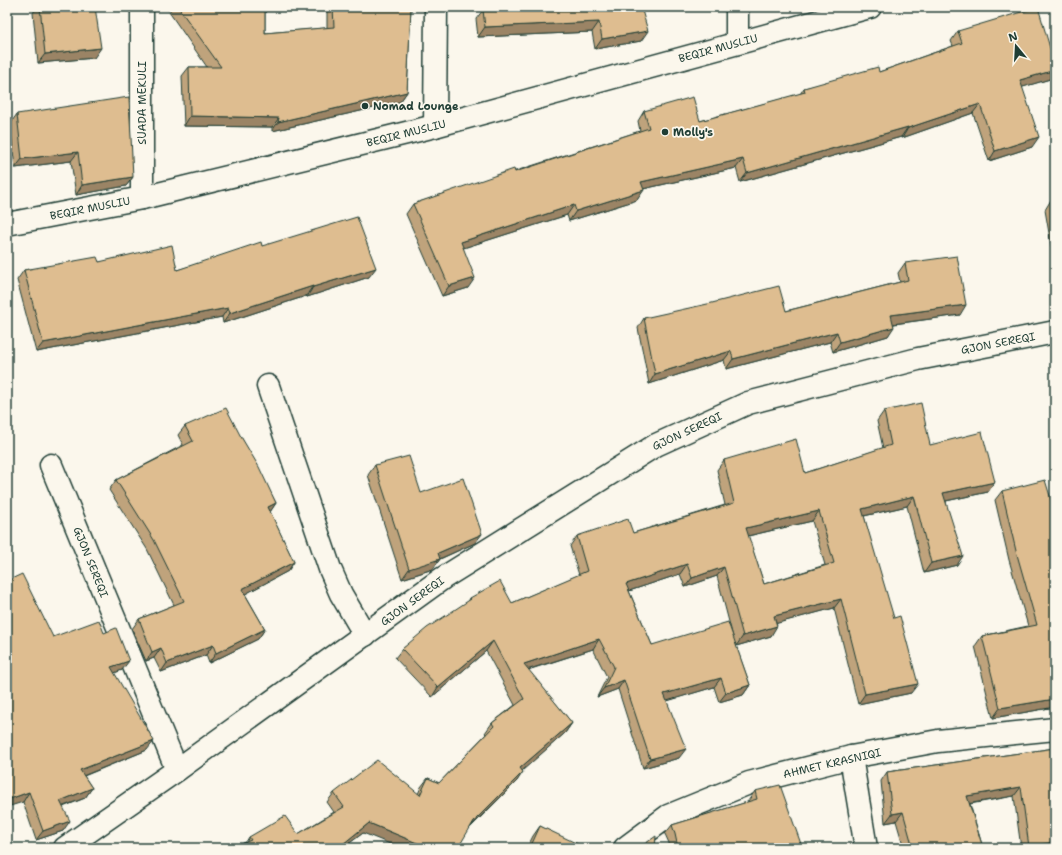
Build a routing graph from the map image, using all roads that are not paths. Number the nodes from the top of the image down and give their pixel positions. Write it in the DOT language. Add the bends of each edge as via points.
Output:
graph roads {
  1 [pos="142,7"];
  2 [pos="436,7"];
  3 [pos="737,7"];
  4 [pos="870,7"];
  5 [pos="737,43"];
  6 [pos="435,126"];
  7 [pos="142,198"];
  8 [pos="7,224"];
  9 [pos="1055,332"];
  10 [pos="268,386"];
  11 [pos="51,465"];
  12 [pos="365,635"];
  13 [pos="1055,729"];
  14 [pos="851,757"];
  15 [pos="176,770"];
  16 [pos="65,848"];
  17 [pos="625,848"];
  18 [pos="866,848"];
  1 -- 7 [label="street, SUADA MEKULI"];
  2 -- 6 [label="street"];
  3 -- 5 [label="street"];
  4 -- 5 [label="street, BEQIR MUSLIU"];
  5 -- 6 [label="street, BEQIR MUSLIU"];
  6 -- 7 [label="street, BEQIR MUSLIU"];
  7 -- 8 [label="street, BEQIR MUSLIU"];
  9 -- 12 [label="street, GJON SEREQI" via="918,359 748,403 656,445 444,578"];
  10 -- 12 [label="street" via="325,555 341,594"];
  11 -- 15 [label="street, GJON SEREQI"];
  12 -- 15 [label="street, GJON SEREQI"];
  13 -- 14 [label="street, AHMET KRASNIQI" via="938,741"];
  14 -- 17 [label="street, AHMET KRASNIQI" via="749,783 668,816"];
  14 -- 18 [label="street"];
  15 -- 16 [label="street, GJON SEREQI"];
}
